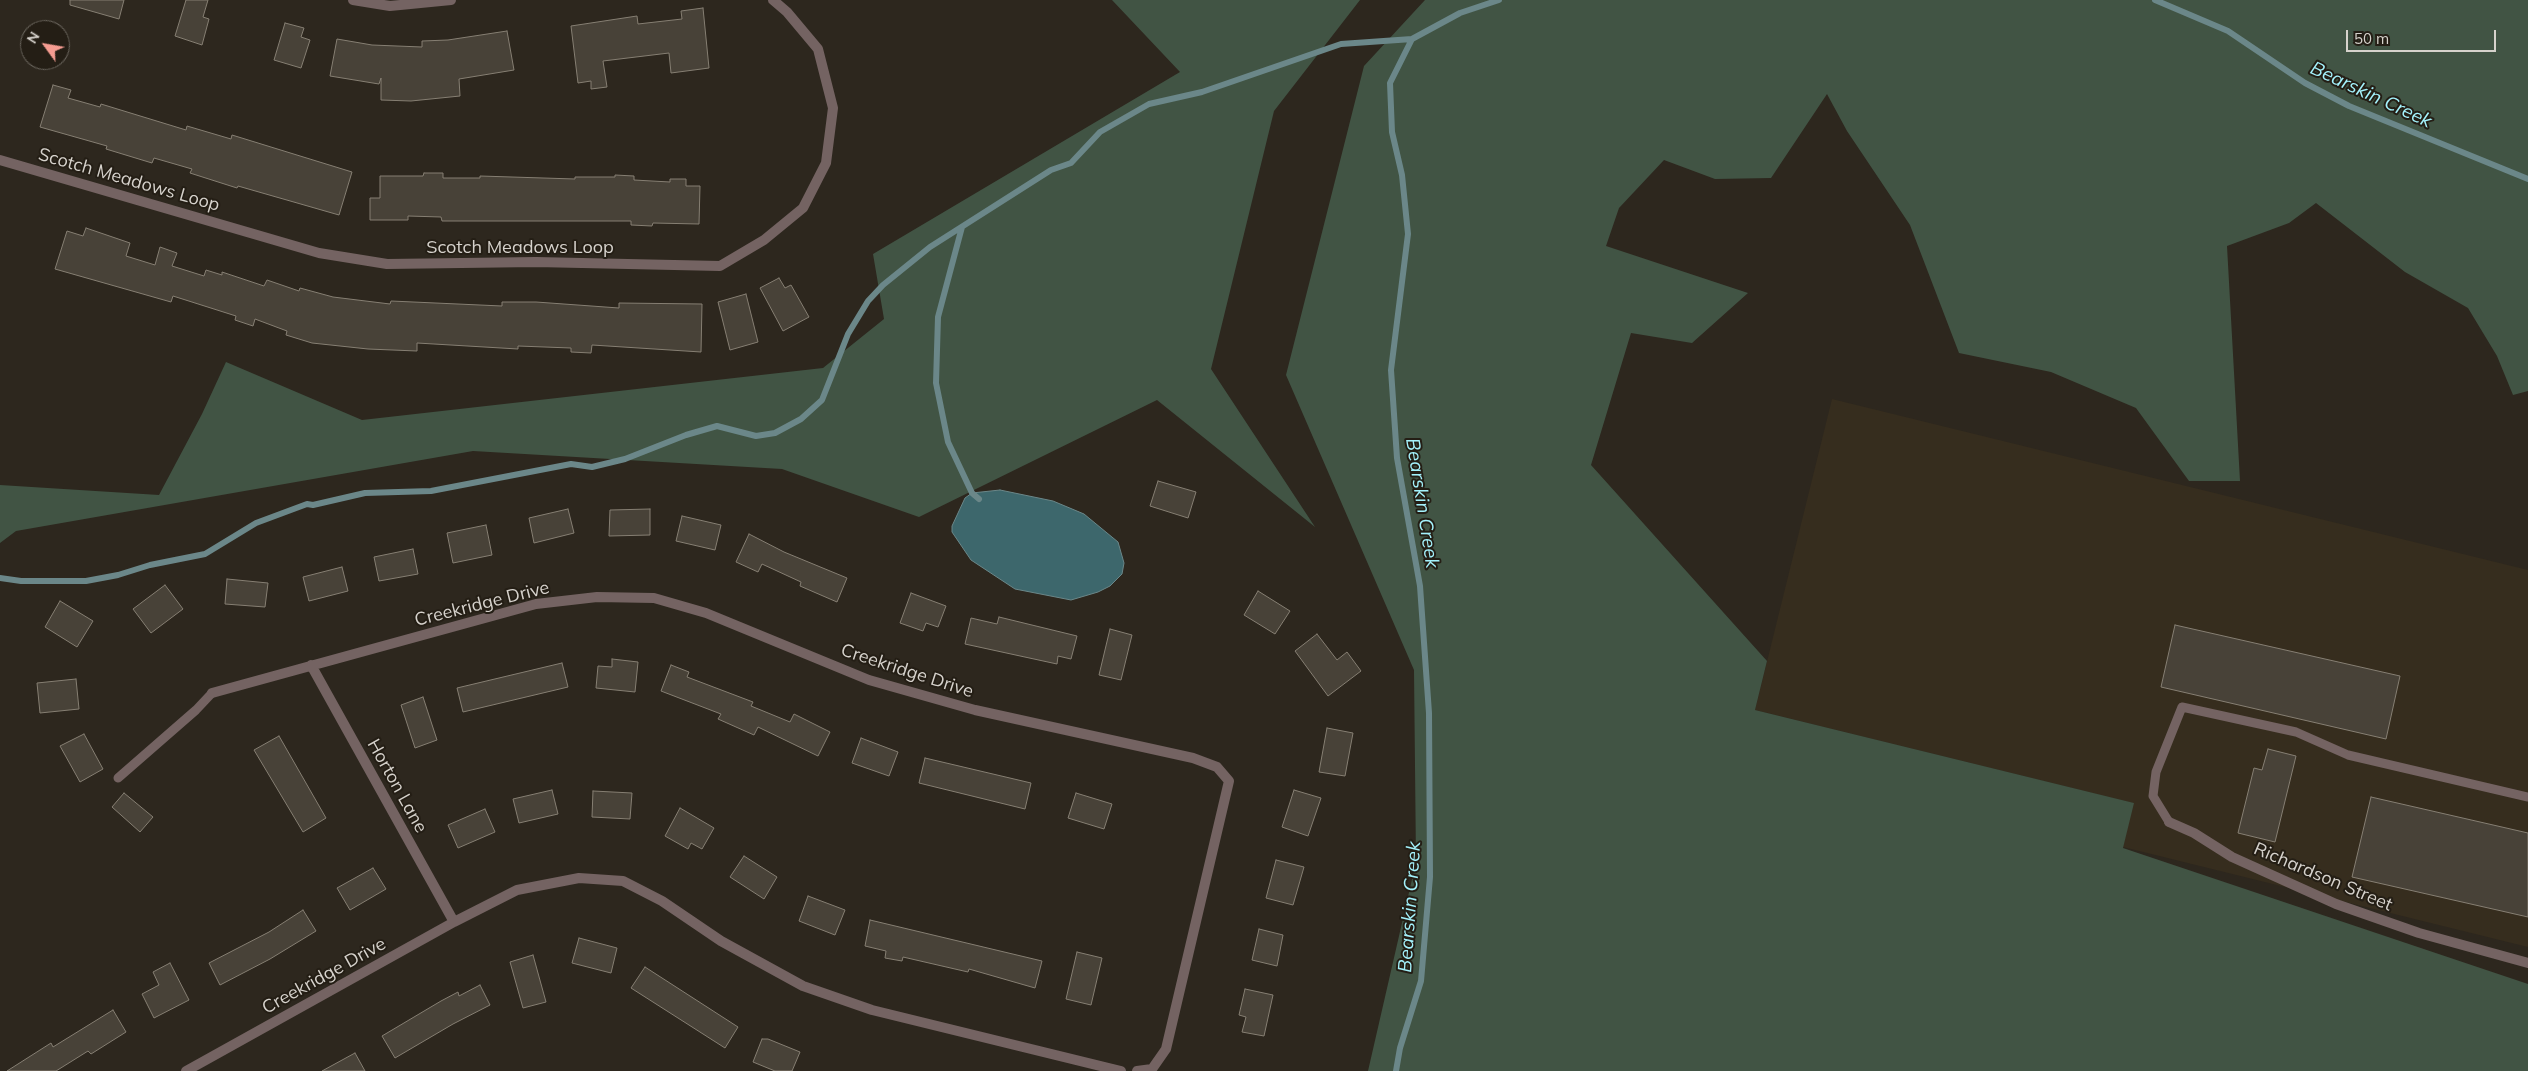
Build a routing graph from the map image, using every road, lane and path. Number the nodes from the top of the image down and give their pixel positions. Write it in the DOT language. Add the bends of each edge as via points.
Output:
graph roads {
  1 [pos="353,0"];
  2 [pos="451,0"];
  3 [pos="773,0"];
  4 [pos="0,160"];
  5 [pos="311,666"];
  6 [pos="212,693"];
  7 [pos="118,778"];
  8 [pos="2528,797"];
  9 [pos="2169,822"];
  10 [pos="454,922"];
  11 [pos="2528,963"];
  12 [pos="186,1071"];
  13 [pos="1122,1071"];
  14 [pos="1137,1071"];
  1 -- 2 [label="street" via="390,6"];
  3 -- 4 [label="street, Scotch Meadows Loop" via="818,49 833,108 826,163 803,208 764,240 720,266 536,262 387,264 319,253"];
  5 -- 6 [label="street, Creekridge Drive"];
  5 -- 10 [label="street, Horton Lane"];
  5 -- 14 [label="street, Creekridge Drive" via="536,604 597,597 654,598 706,613 869,680 975,710 1193,758 1217,767 1229,781 1166,1049 1152,1069"];
  6 -- 7 [label="lane"];
  8 -- 9 [label="lane" via="2348,755 2296,732 2182,707 2156,772 2154,788 2154,796"];
  9 -- 11 [label="street, Richardson Street" via="2232,856 2336,904 2418,933"];
  10 -- 12 [label="street, Creekridge Drive"];
  10 -- 13 [label="street, Creekridge Drive" via="517,890 579,878 622,881 662,901 721,941 803,986 872,1010"];
}
